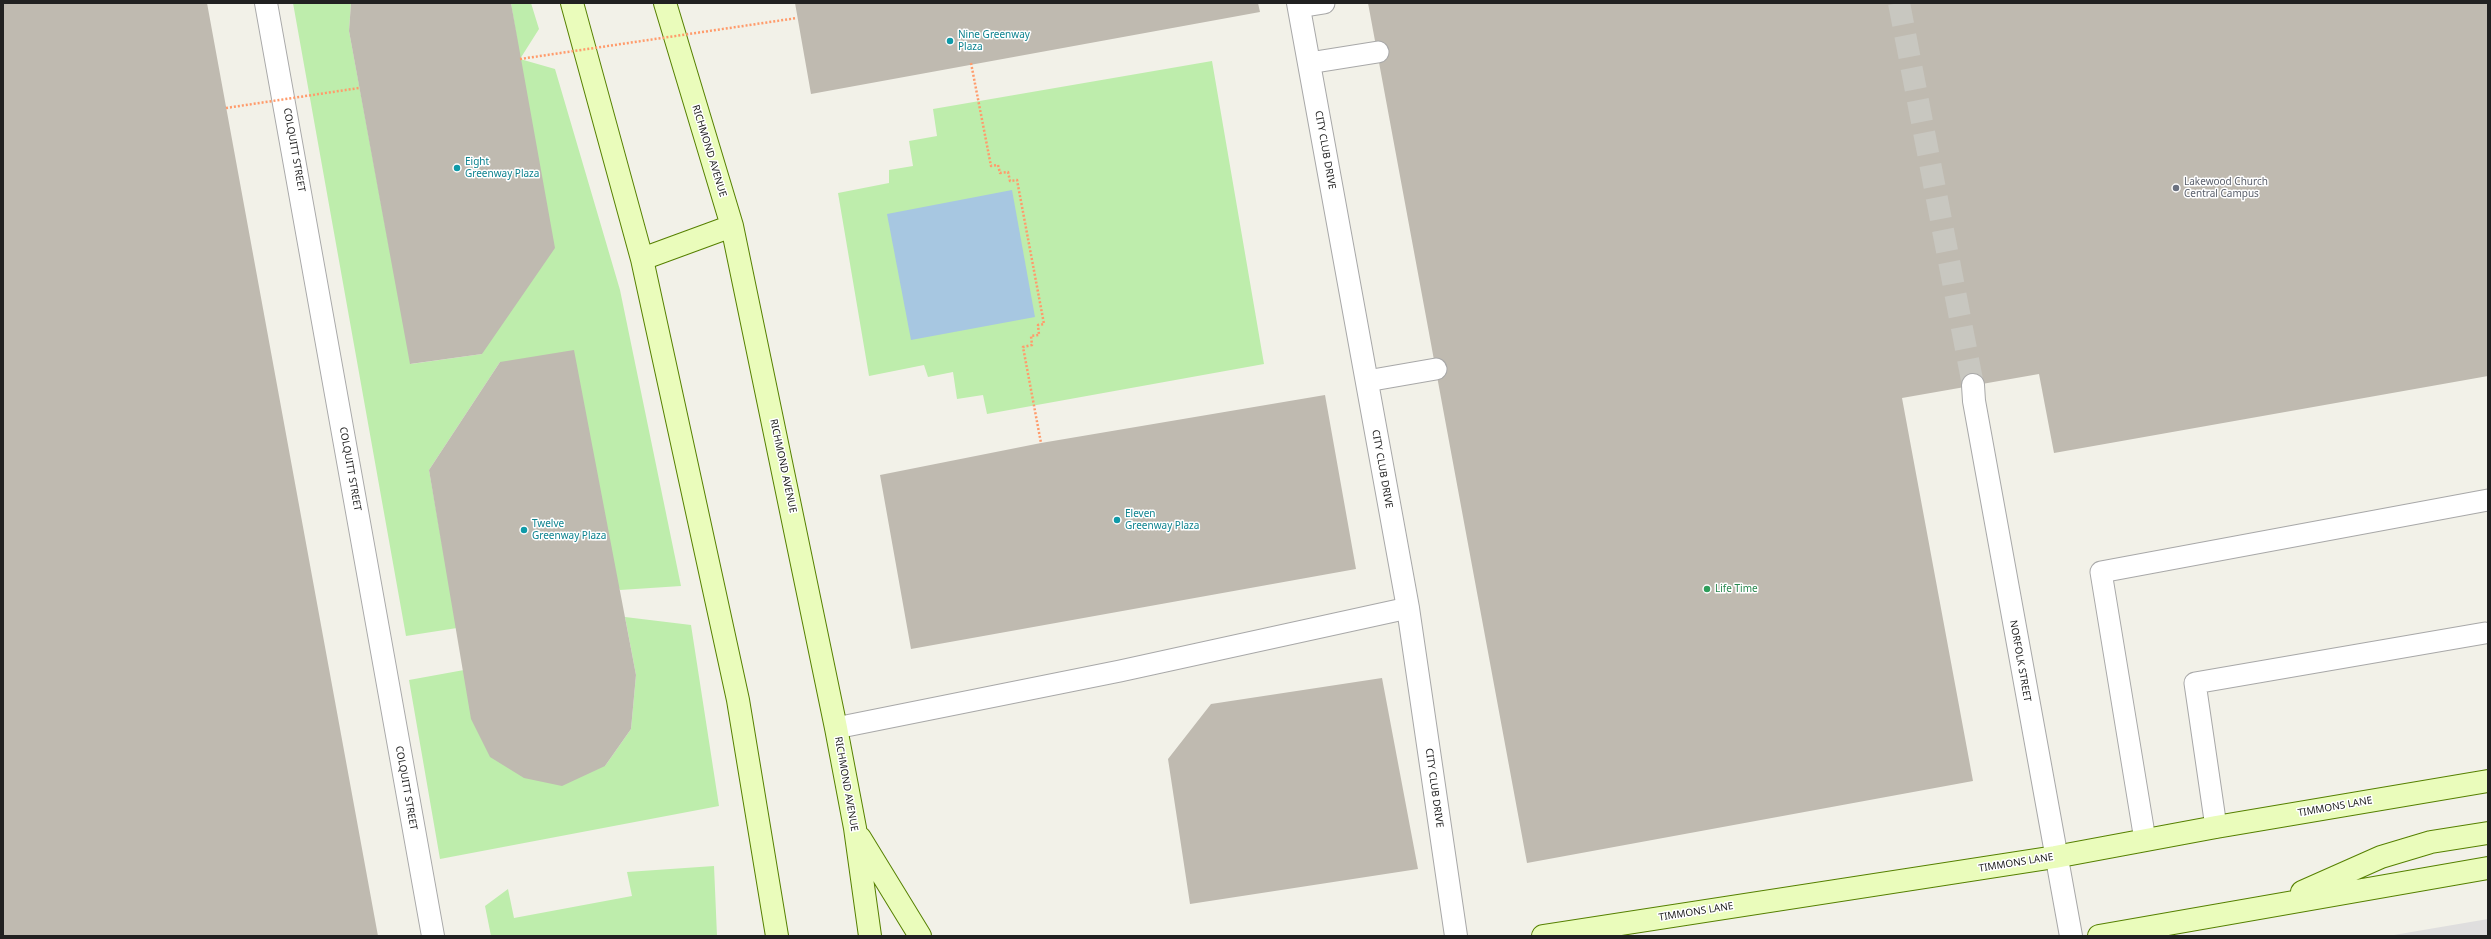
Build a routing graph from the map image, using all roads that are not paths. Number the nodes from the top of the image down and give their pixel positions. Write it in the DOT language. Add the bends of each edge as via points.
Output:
graph roads {
  1 [pos="266,3"];
  2 [pos="572,3"];
  3 [pos="665,3"];
  4 [pos="1324,3"];
  5 [pos="1299,5"];
  6 [pos="1378,52"];
  7 [pos="1309,63"];
  8 [pos="732,226"];
  9 [pos="642,259"];
  10 [pos="1436,369"];
  11 [pos="1367,381"];
  12 [pos="1974,385"];
  13 [pos="2488,500"];
  14 [pos="1408,608"];
  15 [pos="2485,633"];
  16 [pos="836,728"];
  17 [pos="2488,782"];
  18 [pos="2216,827"];
  19 [pos="854,828"];
  20 [pos="2488,833"];
  21 [pos="2145,840"];
  22 [pos="2055,857"];
  23 [pos="2488,868"];
  24 [pos="2271,905"];
  25 [pos="433,936"];
  26 [pos="777,936"];
  27 [pos="870,936"];
  28 [pos="920,936"];
  29 [pos="1456,936"];
  30 [pos="1543,936"];
  31 [pos="2071,936"];
  32 [pos="2099,936"];
  1 -- 25 [label="street, COLQUITT STREET"];
  2 -- 9 [label="main road"];
  3 -- 8 [label="main road, RICHMOND AVENUE"];
  4 -- 5 [label="lane"];
  5 -- 7 [label="street, CITY CLUB DRIVE"];
  6 -- 7 [label="lane"];
  7 -- 11 [label="street, CITY CLUB DRIVE"];
  8 -- 9 [label="main road"];
  8 -- 16 [label="main road, RICHMOND AVENUE"];
  9 -- 26 [label="main road" via="738,700"];
  10 -- 11 [label="lane"];
  11 -- 14 [label="street, CITY CLUB DRIVE"];
  12 -- 22 [label="street, NORFOLK STREET" via="1974,401"];
  13 -- 21 [label="lane" via="2101,572"];
  14 -- 16 [label="lane" via="1113,672"];
  14 -- 29 [label="street, CITY CLUB DRIVE"];
  15 -- 18 [label="lane" via="2195,682"];
  16 -- 19 [label="main road, RICHMOND AVENUE"];
  17 -- 18 [label="main road, TIMMONS LANE"];
  18 -- 21 [label="main road, TIMMONS LANE"];
  19 -- 27 [label="main road, RICHMOND AVENUE"];
  19 -- 28 [label="main road"];
  20 -- 24 [label="main road" via="2431,842 2382,856"];
  21 -- 22 [label="main road, TIMMONS LANE"];
  22 -- 30 [label="main road, TIMMONS LANE"];
  22 -- 31 [label="street, NORFOLK STREET"];
  23 -- 24 [label="main road"];
  24 -- 32 [label="main road"];
}
